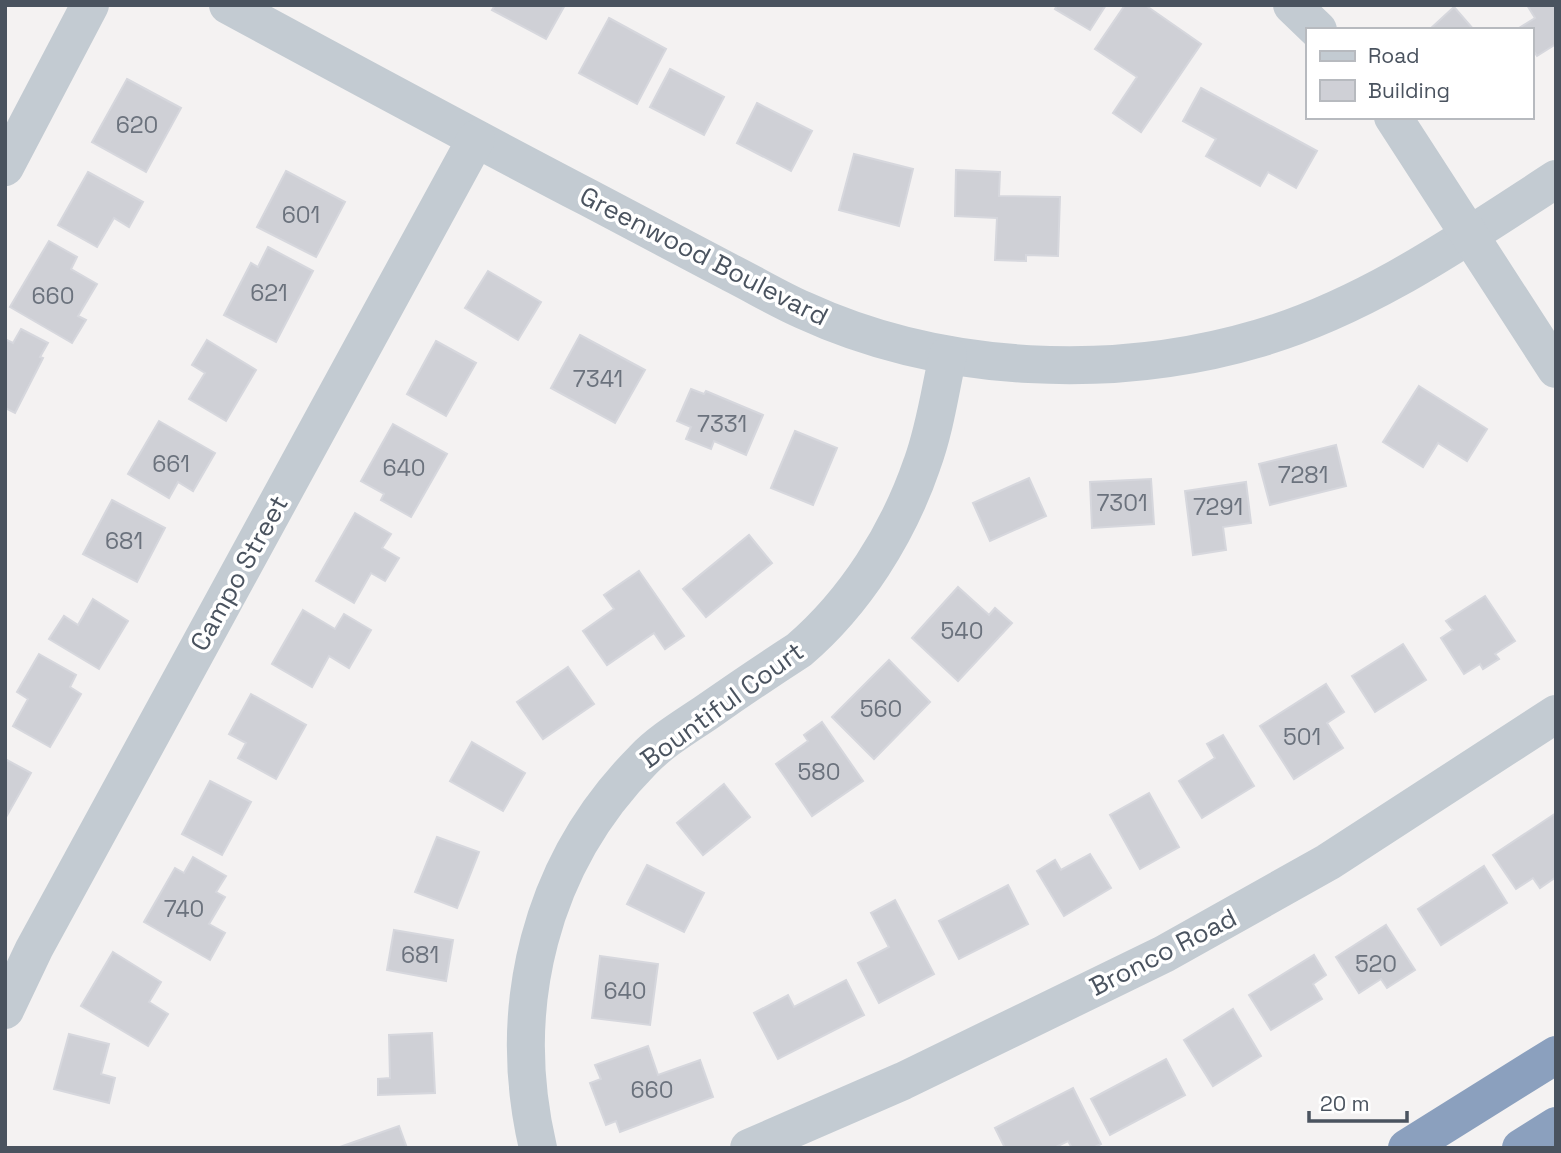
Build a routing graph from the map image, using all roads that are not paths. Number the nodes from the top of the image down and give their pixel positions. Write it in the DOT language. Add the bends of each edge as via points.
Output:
graph roads {
  1 [pos="90,5"];
  2 [pos="228,5"];
  3 [pos="1292,5"];
  4 [pos="1316,28"];
  5 [pos="1394,119"];
  6 [pos="476,139"];
  7 [pos="5,167"];
  8 [pos="1556,179"];
  9 [pos="1469,236"];
  10 [pos="948,355"];
  11 [pos="1556,369"];
  12 [pos="1556,714"];
  13 [pos="5,1010"];
  14 [pos="1556,1055"];
  15 [pos="1556,1126"];
  16 [pos="538,1148"];
  17 [pos="749,1148"];
  18 [pos="1407,1148"];
  19 [pos="1521,1148"];
  1 -- 7 [label="street"];
  2 -- 6 [label="street, Greenwood Boulevard"];
  3 -- 4 [label="street"];
  5 -- 9 [label="street"];
  6 -- 10 [label="street, Greenwood Boulevard" via="802,310 912,348"];
  6 -- 13 [label="street, Campo Street" via="34,949"];
  8 -- 9 [label="street, Greenwood Boulevard"];
  9 -- 10 [label="street, Greenwood Boulevard" via="1350,304 1261,338 1202,353 1075,365"];
  9 -- 11 [label="street"];
  10 -- 16 [label="street, Bountiful Court" via="923,463 893,531 860,583 818,634 644,759 590,825 559,879 538,938 525,1050"];
  12 -- 17 [label="street, Bronco Road" via="1328,862 1164,954 903,1082"];
  14 -- 18 [label="highway"];
  15 -- 19 [label="highway"];
}
